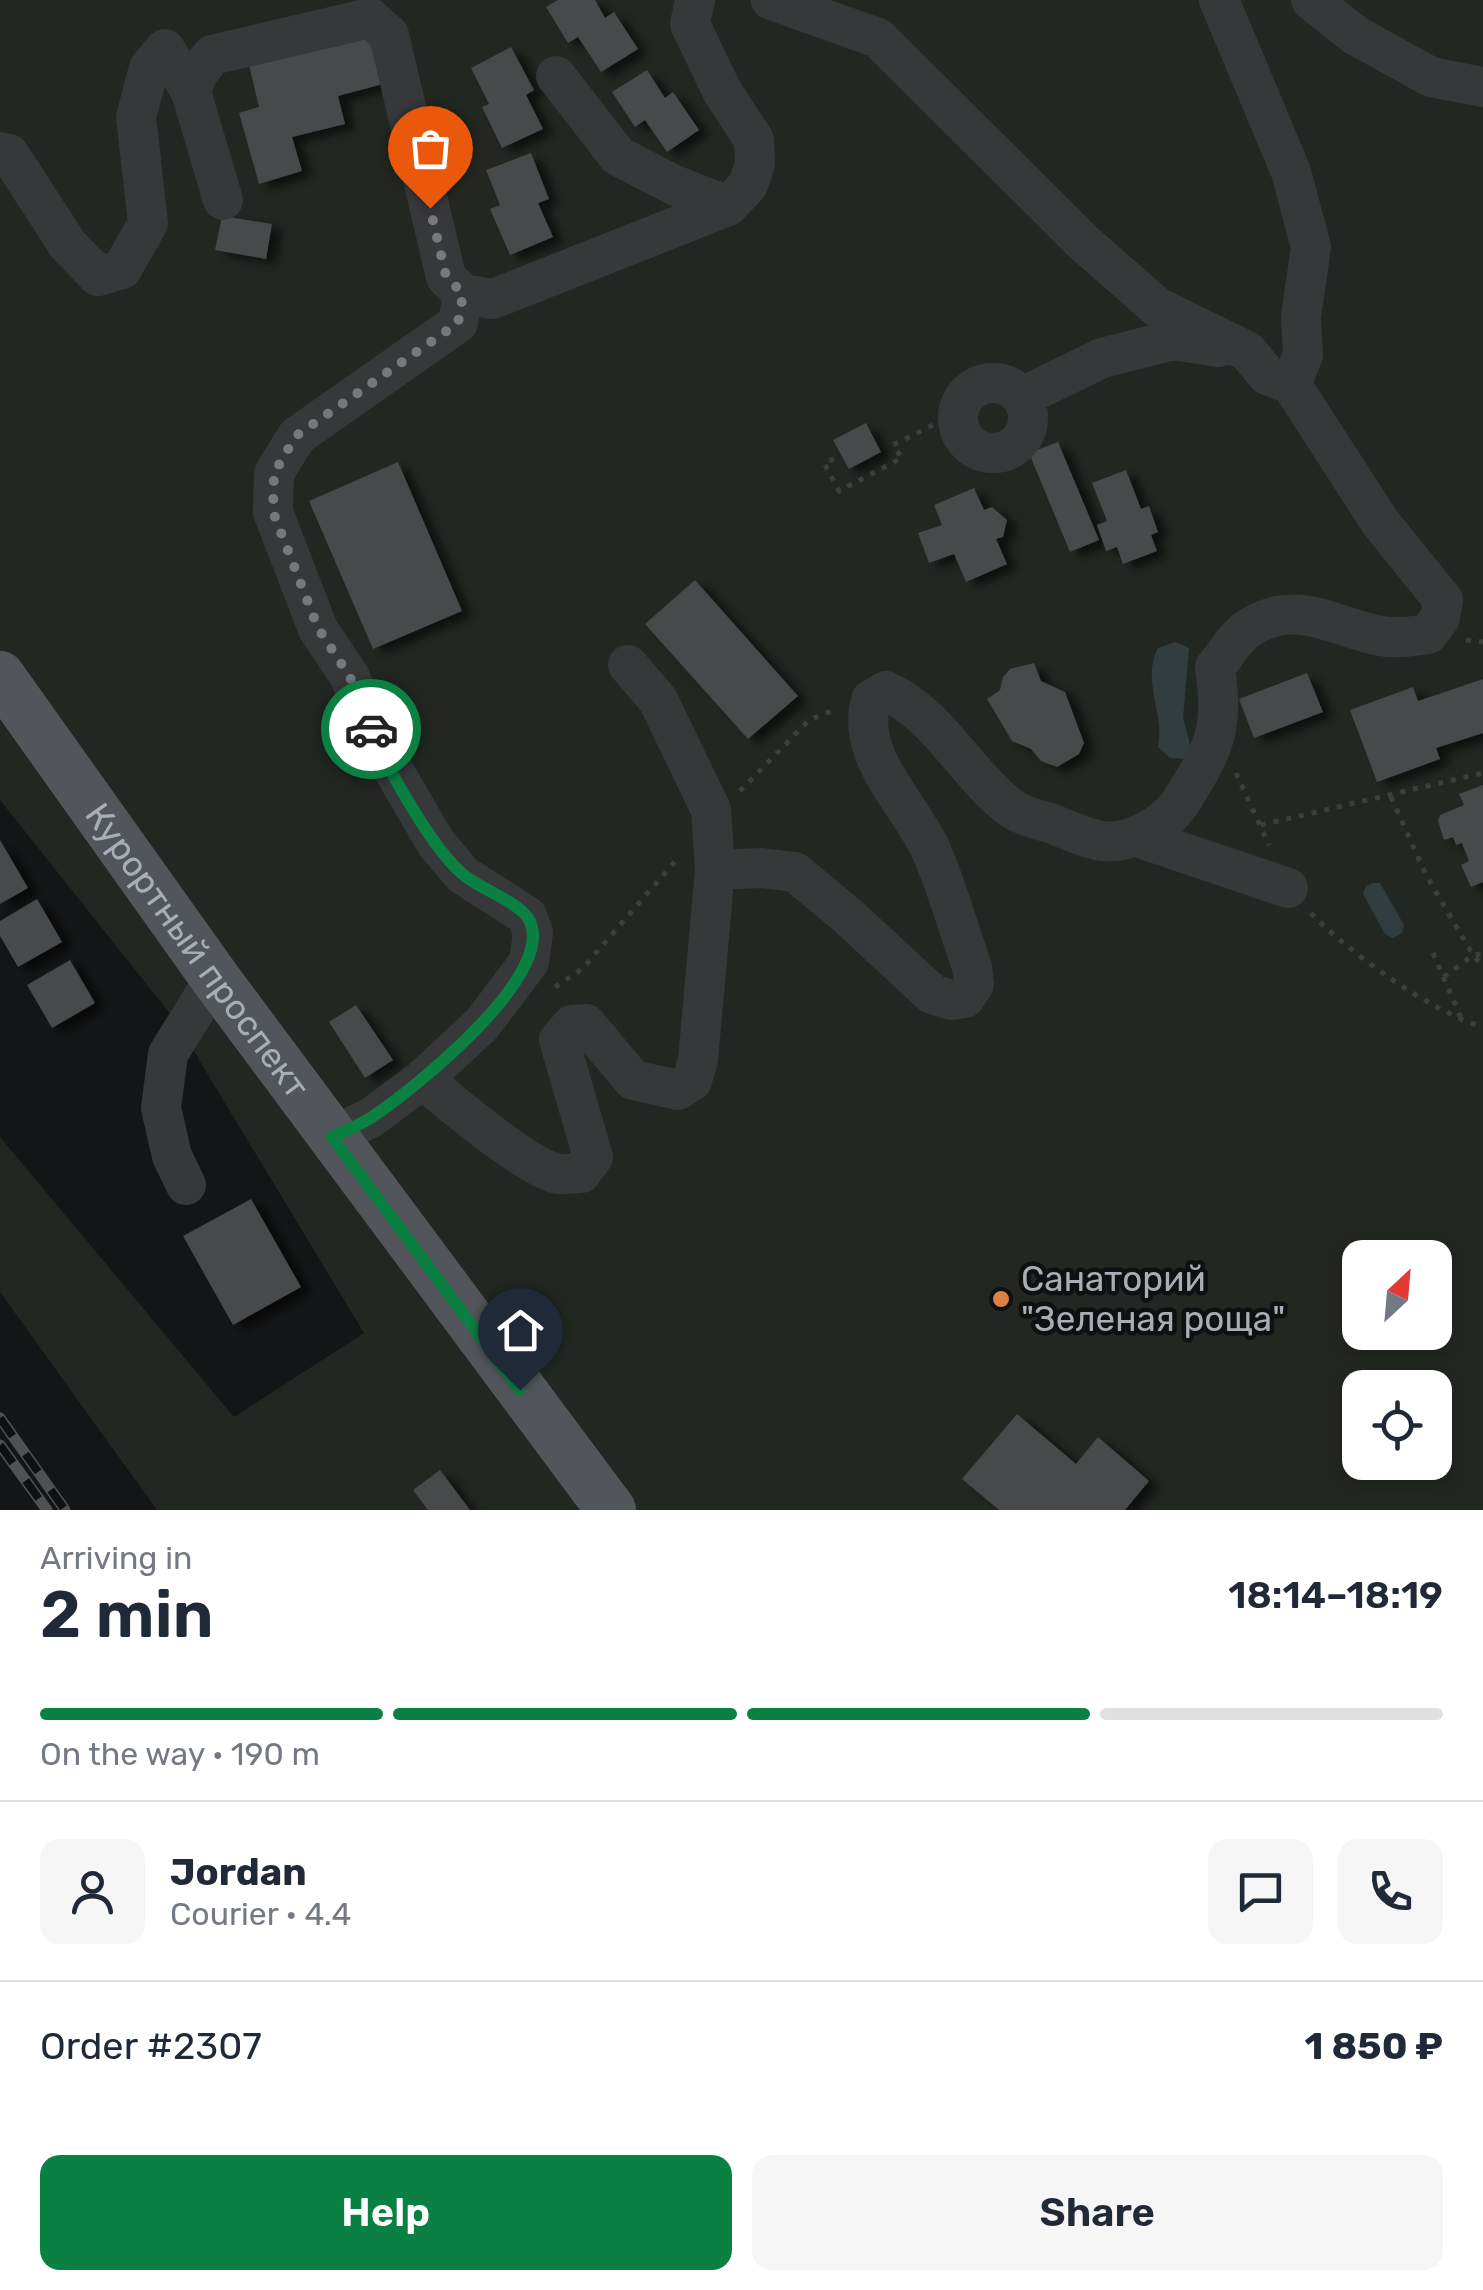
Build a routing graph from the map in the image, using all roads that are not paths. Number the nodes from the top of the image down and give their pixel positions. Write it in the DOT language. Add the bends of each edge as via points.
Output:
graph roads {
  1 [pos="695,0"];
  2 [pos="772,0"];
  3 [pos="1219,0"];
  4 [pos="1311,0"];
  5 [pos="556,76"];
  6 [pos="1483,86"];
  7 [pos="191,92"];
  8 [pos="0,152"];
  9 [pos="222,200"];
  10 [pos="728,206"];
  11 [pos="463,294"];
  12 [pos="1247,351"];
  13 [pos="1291,384"];
  14 [pos="1022,397"];
  15 [pos="628,666"];
  16 [pos="0,676"];
  17 [pos="1137,837"];
  18 [pos="716,870"];
  19 [pos="1288,888"];
  20 [pos="215,978"];
  21 [pos="423,1079"];
  22 [pos="332,1137"];
  23 [pos="186,1185"];
  24 [pos="611,1510"];
  1 -- 10 [label="lane" via="690,24 754,140 748,186"];
  2 -- 12 [label="lane" via="878,38 1082,241 1157,306"];
  3 -- 13 [label="lane" via="1291,172 1311,247 1302,355"];
  4 -- 6 [label="lane" via="1431,77"];
  5 -- 10 [label="lane" via="618,156"];
  7 -- 8 [label="lane" via="166,49 148,68 136,116 148,223 122,269 98,276 68,244 9,154"];
  7 -- 9 [label="lane"];
  7 -- 11 [label="lane" via="212,54 370,18 389,35 446,276"];
  10 -- 11 [label="lane" via="493,299"];
  11 -- 21 [label="lane" via="458,323 296,436 274,473 273,512 318,628 350,677 376,742 463,875 527,916 534,933 528,962 494,1008"];
  12 -- 13 [label="lane" via="1266,374"];
  12 -- 14 [label="lane" via="1173,340 1102,358"];
  13 -- 17 [label="lane" via="1380,522 1442,600 1440,618 1428,634 1386,638 1296,612 1245,631 1216,667 1218,734 1203,766 1174,813"];
  14 -- 14 [label="lane" via="1001,383 976,386 959,412 958,428 972,448 996,454 1019,444 1029,421"];
  15 -- 18 [label="lane" via="658,700 710,810"];
  16 -- 20 [label="main road, Курортный проспект"];
  17 -- 18 [label="lane" via="1102,842 1011,810 909,701 886,691 871,700 866,716 874,754 930,848 972,967 974,984 964,998 932,994 795,872"];
  17 -- 19 [label="lane"];
  18 -- 21 [label="lane" via="692,1081 678,1090 633,1080 586,1024 572,1025 559,1040 593,1158 581,1173 558,1174 523,1154"];
  20 -- 22 [label="main road, Курортный проспект"];
  20 -- 23 [label="lane" via="168,1054 161,1108"];
  21 -- 22 [label="lane"];
  22 -- 24 [label="main road, Курортный проспект"];
}
